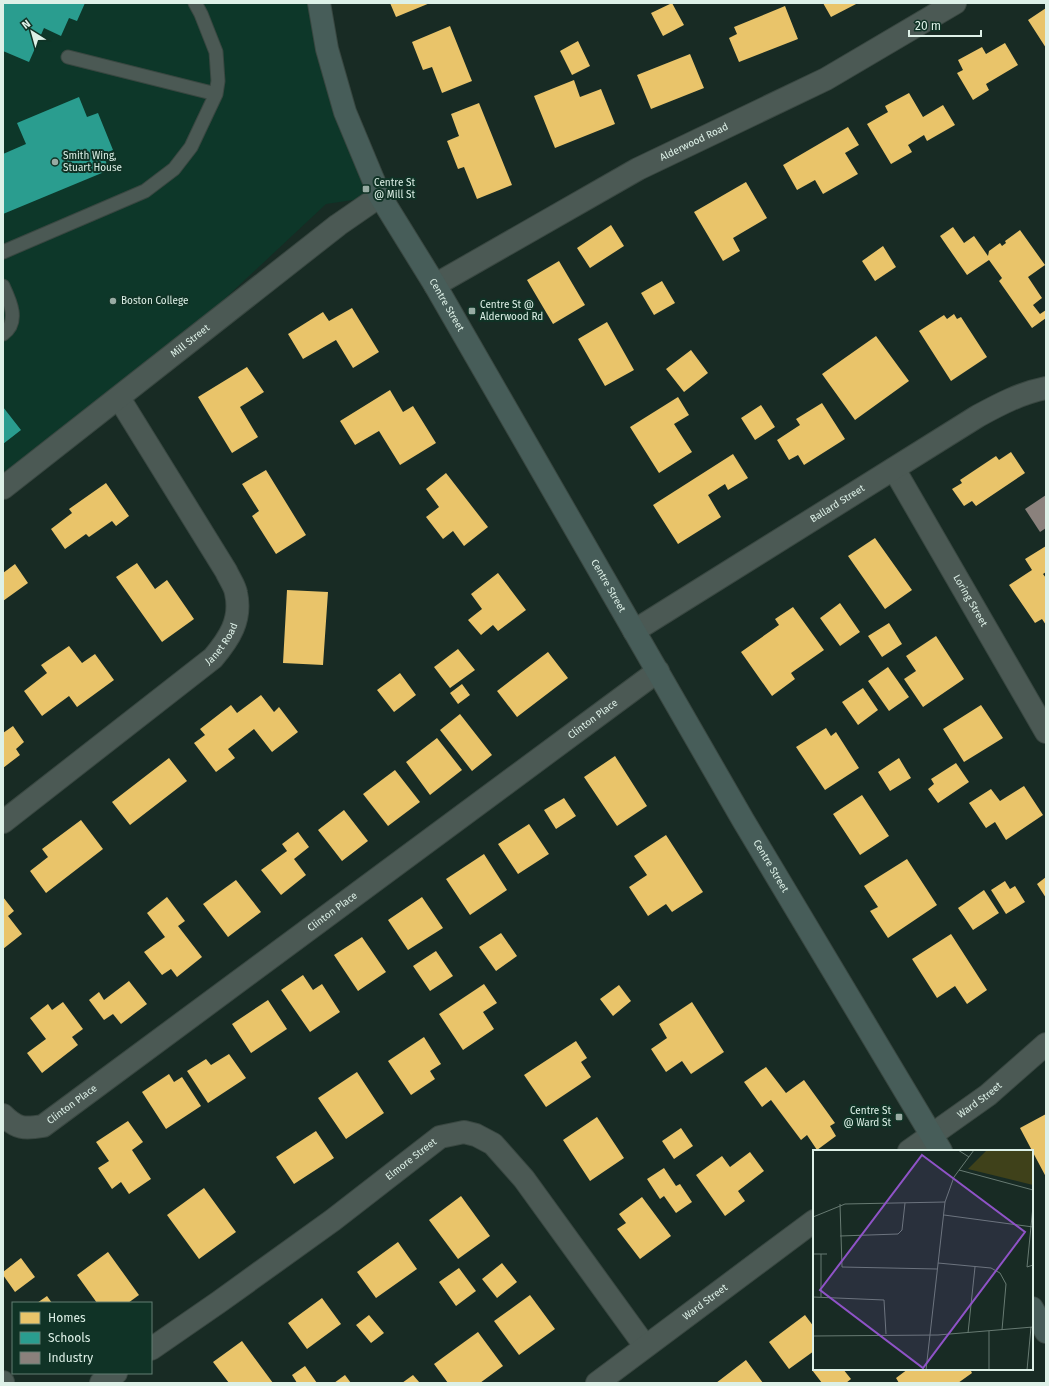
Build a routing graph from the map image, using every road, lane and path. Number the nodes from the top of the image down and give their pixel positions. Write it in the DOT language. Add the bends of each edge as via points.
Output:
graph roads {
  1 [pos="195,3"];
  2 [pos="319,3"];
  3 [pos="955,3"];
  4 [pos="68,56"];
  5 [pos="216,94"];
  6 [pos="380,196"];
  7 [pos="3,252"];
  8 [pos="435,285"];
  9 [pos="3,286"];
  10 [pos="3,334"];
  11 [pos="1046,388"];
  12 [pos="119,398"];
  13 [pos="894,469"];
  14 [pos="3,488"];
  15 [pos="634,631"];
  16 [pos="658,671"];
  17 [pos="1046,732"];
  18 [pos="3,822"];
  19 [pos="1046,1044"];
  20 [pos="3,1115"];
  21 [pos="936,1143"];
  22 [pos="912,1150"];
  23 [pos="813,1222"];
  24 [pos="1033,1310"];
  25 [pos="1046,1332"];
  26 [pos="644,1346"];
  27 [pos="152,1348"];
  28 [pos="114,1374"];
  29 [pos="101,1383"];
  30 [pos="597,1383"];
  1 -- 5 [label="lane" via="202,14 216,52"];
  2 -- 6 [label="main road, Centre Street" via="327,50 345,112"];
  3 -- 8 [label="street, Alderwood Road" via="826,79 638,169"];
  4 -- 5 [label="lane"];
  5 -- 7 [label="lane" via="191,147 174,169 146,191"];
  6 -- 8 [label="main road, Centre Street"];
  6 -- 12 [label="street, Mill Street" via="338,225"];
  8 -- 15 [label="main road, Centre Street"];
  9 -- 10 [label="lane" via="11,303 12,319"];
  11 -- 13 [label="street, Ballard Street" via="1030,391 1004,402"];
  12 -- 14 [label="street, Mill Street"];
  12 -- 18 [label="street, Janet Road" via="226,571 236,593 237,615 230,637 213,658"];
  13 -- 15 [label="street, Ballard Street"];
  13 -- 17 [label="street, Loring Street"];
  15 -- 16 [label="main road, Centre Street"];
  16 -- 20 [label="street, Clinton Place" via="42,1126 27,1129 12,1125"];
  16 -- 21 [label="main road, Centre Street"];
  19 -- 21 [label="street, Ward Street"];
  21 -- 22 [label="street, Ward Street"];
  23 -- 26 [label="street, Ward Street"];
  24 -- 25 [label="main road"];
  26 -- 27 [label="street, Elmore Street" via="524,1179 493,1144 464,1132 440,1137 333,1220"];
  26 -- 30 [label="street, Ward Street"];
  28 -- 29 [label="street"];
}
